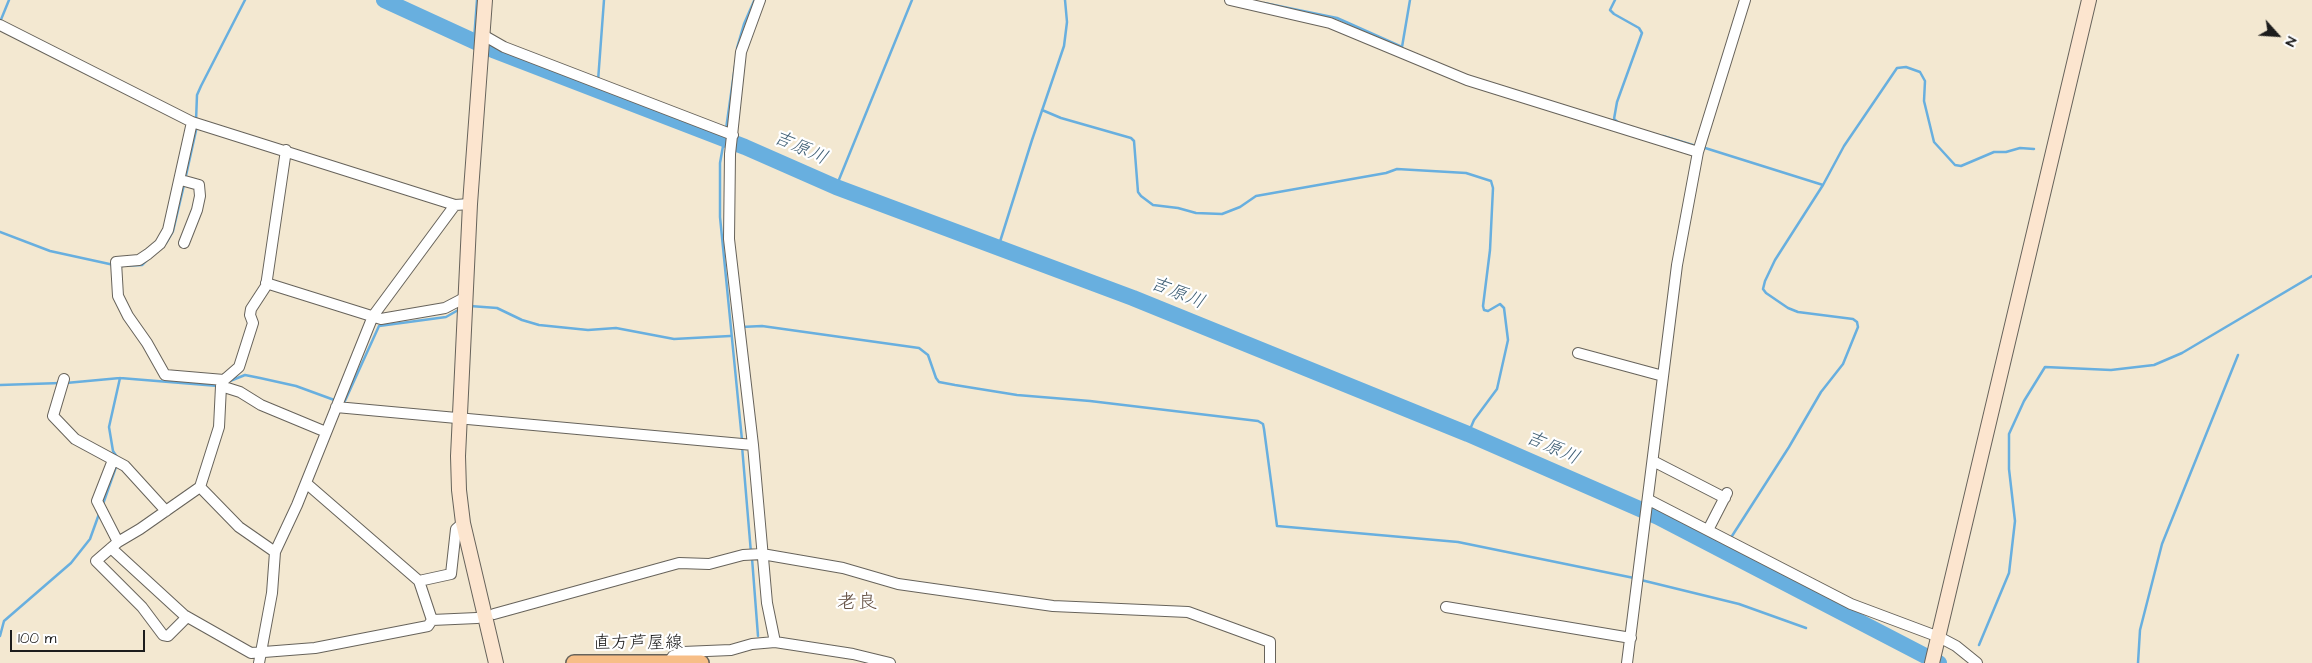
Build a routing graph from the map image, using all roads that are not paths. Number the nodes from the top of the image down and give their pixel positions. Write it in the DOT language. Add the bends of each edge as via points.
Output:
graph roads {
  1 [pos="485,0"];
  2 [pos="760,0"];
  3 [pos="1230,0"];
  4 [pos="1745,0"];
  5 [pos="2089,0"];
  6 [pos="0,25"];
  7 [pos="483,35"];
  8 [pos="192,122"];
  9 [pos="733,135"];
  10 [pos="286,150"];
  11 [pos="1698,152"];
  12 [pos="181,180"];
  13 [pos="470,204"];
  14 [pos="455,205"];
  15 [pos="184,243"];
  16 [pos="266,282"];
  17 [pos="466,297"];
  18 [pos="373,316"];
  19 [pos="1578,353"];
  20 [pos="1663,376"];
  21 [pos="64,379"];
  22 [pos="223,383"];
  23 [pos="336,407"];
  24 [pos="460,417"];
  25 [pos="326,432"];
  26 [pos="753,445"];
  27 [pos="113,460"];
  28 [pos="1653,461"];
  29 [pos="306,483"];
  30 [pos="200,488"];
  31 [pos="1649,500"];
  32 [pos="166,511"];
  33 [pos="463,523"];
  34 [pos="1708,530"];
  35 [pos="114,545"];
  36 [pos="275,552"];
  37 [pos="762,554"];
  38 [pos="419,581"];
  39 [pos="1446,608"];
  40 [pos="494,614"];
  41 [pos="187,617"];
  42 [pos="477,618"];
  43 [pos="432,620"];
  44 [pos="1631,638"];
  45 [pos="775,642"];
  46 [pos="1937,642"];
  47 [pos="260,658"];
  48 [pos="669,662"];
  49 [pos="496,663"];
  50 [pos="574,663"];
  51 [pos="701,663"];
  52 [pos="890,663"];
  53 [pos="1270,663"];
  54 [pos="1627,663"];
  55 [pos="1932,663"];
  56 [pos="1977,663"];
  1 -- 7 [label="street"];
  2 -- 9 [label="street" via="742,52"];
  3 -- 11 [label="street" via="1330,23 1467,80"];
  4 -- 11 [label="street"];
  5 -- 46 [label="street"];
  6 -- 8 [label="street"];
  7 -- 9 [label="street" via="504,47"];
  7 -- 13 [label="street"];
  8 -- 10 [label="street"];
  8 -- 12 [label="street"];
  9 -- 26 [label="street" via="730,239"];
  10 -- 14 [label="street"];
  10 -- 16 [label="street"];
  11 -- 20 [label="street" via="1677,265"];
  12 -- 15 [label="street" via="199,185 200,196"];
  12 -- 22 [label="street" via="168,230 160,244 138,260 116,262 118,296 165,375"];
  13 -- 14 [label="street"];
  13 -- 17 [label="street"];
  14 -- 18 [label="street"];
  16 -- 18 [label="street"];
  16 -- 22 [label="street" via="251,309 253,323 239,367"];
  17 -- 18 [label="street" via="446,308 381,319"];
  17 -- 24 [label="street"];
  18 -- 23 [label="street"];
  19 -- 20 [label="street"];
  20 -- 28 [label="street"];
  21 -- 27 [label="street" via="53,416 76,439"];
  22 -- 25 [label="street" via="261,405"];
  22 -- 30 [label="street" via="219,427"];
  23 -- 24 [label="street"];
  23 -- 25 [label="street"];
  24 -- 26 [label="street"];
  24 -- 33 [label="street" via="459,490"];
  25 -- 29 [label="street"];
  26 -- 37 [label="street"];
  27 -- 32 [label="street" via="125,466"];
  27 -- 35 [label="street" via="98,501"];
  28 -- 31 [label="street"];
  28 -- 34 [label="street" via="1726,495"];
  29 -- 36 [label="street"];
  29 -- 38 [label="street"];
  30 -- 32 [label="street"];
  30 -- 36 [label="street" via="239,527"];
  31 -- 34 [label="street"];
  31 -- 44 [label="street"];
  32 -- 35 [label="street"];
  33 -- 38 [label="street" via="456,529 451,574"];
  33 -- 49 [label="street"];
  34 -- 46 [label="street" via="1851,604"];
  35 -- 41 [label="street"];
  35 -- 41 [label="street" via="96,560 142,607 163,635 168,636"];
  36 -- 47 [label="street" via="272,593"];
  37 -- 40 [label="street" via="743,555 709,564 679,563"];
  37 -- 45 [label="street"];
  37 -- 53 [label="street" via="843,568 898,584 1053,606 1188,612 1270,642"];
  38 -- 43 [label="street"];
  39 -- 44 [label="street"];
  41 -- 47 [label="street"];
  42 -- 43 [label="street"];
  43 -- 47 [label="street" via="428,626"];
  44 -- 54 [label="street"];
  45 -- 48 [label="street" via="731,650 683,652 673,656"];
  45 -- 52 [label="street"];
  46 -- 55 [label="street"];
  46 -- 56 [label="street" via="1956,646"];
  48 -- 50 [label="main road, 直方芦屋線"];
  48 -- 51 [label="main road, 直方芦屋線"];
}
